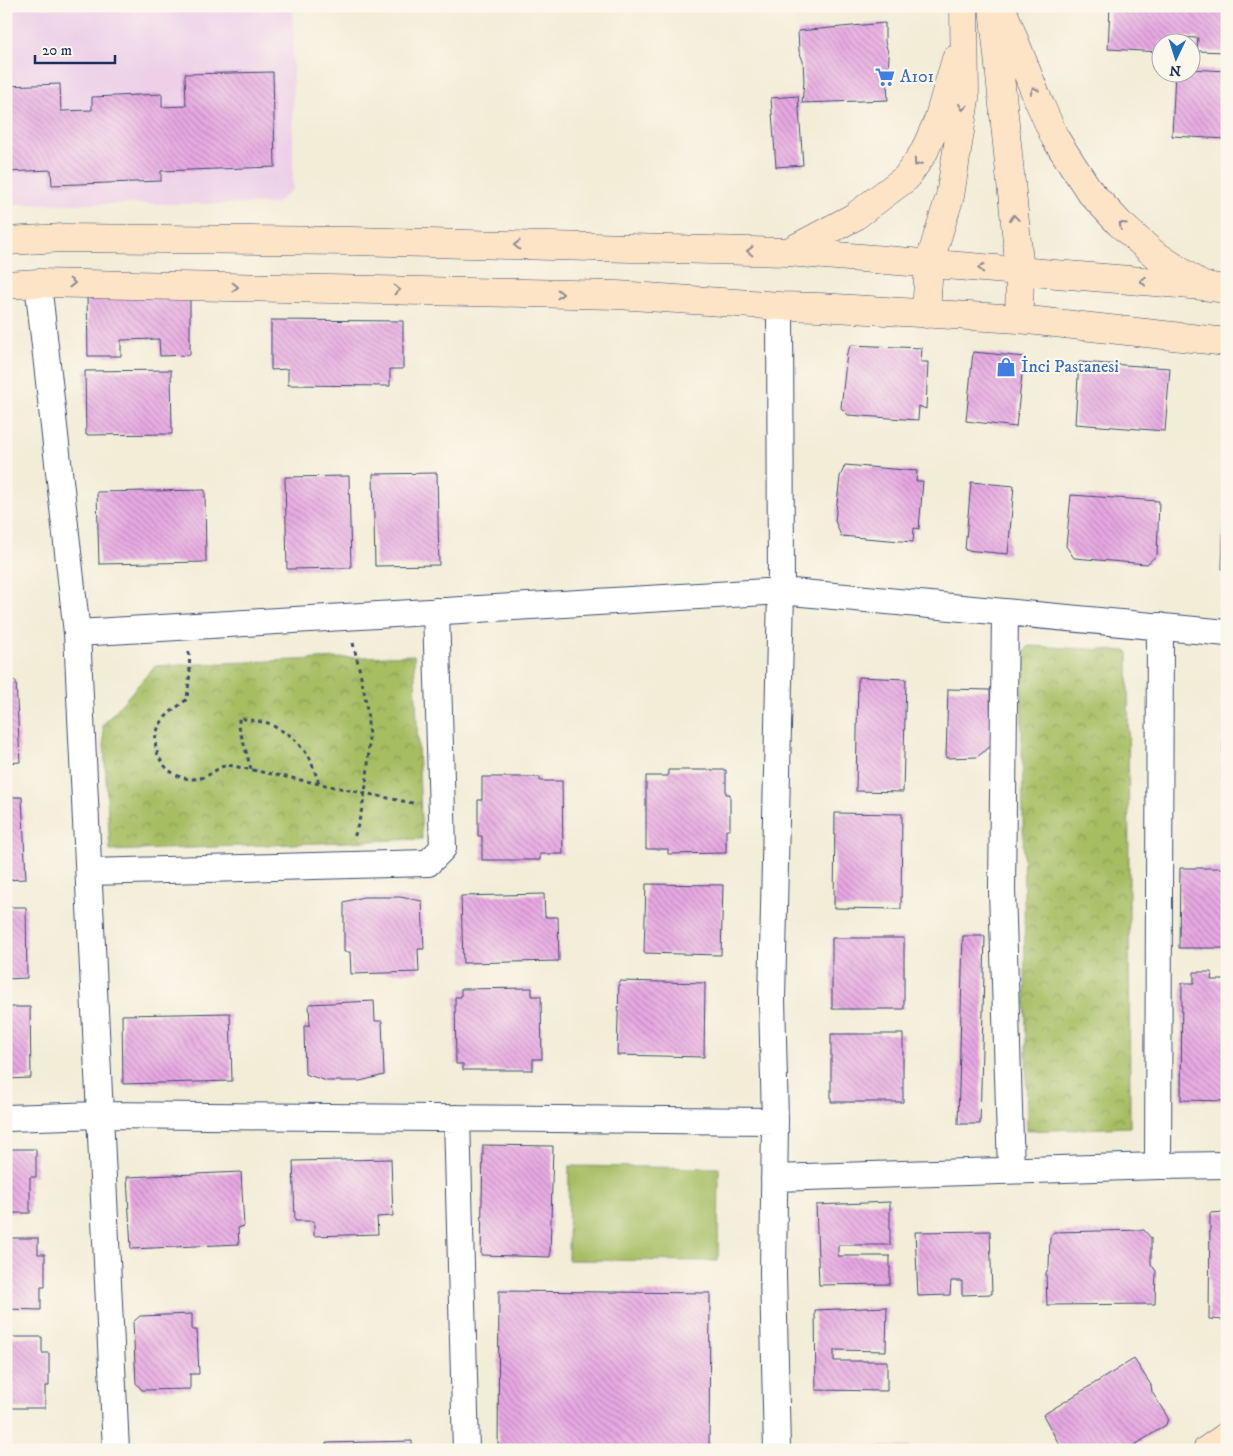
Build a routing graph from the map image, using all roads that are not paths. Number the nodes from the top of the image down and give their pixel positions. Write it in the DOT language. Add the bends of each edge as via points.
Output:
graph roads {
  1 [pos="993,6"];
  2 [pos="1001,6"];
  3 [pos="964,12"];
  4 [pos="6,241"];
  5 [pos="788,252"];
  6 [pos="929,264"];
  7 [pos="1020,271"];
  8 [pos="38,283"];
  9 [pos="6,285"];
  10 [pos="1215,288"];
  11 [pos="780,306"];
  12 [pos="926,314"];
  13 [pos="1019,319"];
  14 [pos="1227,342"];
  15 [pos="780,591"];
  16 [pos="436,611"];
  17 [pos="1005,612"];
  18 [pos="1160,626"];
  19 [pos="77,633"];
  20 [pos="1227,633"];
  21 [pos="89,872"];
  22 [pos="100,1115"];
  23 [pos="6,1118"];
  24 [pos="458,1118"];
  25 [pos="775,1121"];
  26 [pos="1158,1166"];
  27 [pos="1227,1166"];
  28 [pos="1011,1170"];
  29 [pos="774,1178"];
  30 [pos="1227,1436"];
  31 [pos="116,1450"];
  32 [pos="466,1450"];
  33 [pos="777,1450"];
  34 [pos="1207,1450"];
  7 -- 1 [label="street, one-way"];
  10 -- 2 [label="street, one-way" via="1153,253 1090,192 1055,138"];
  3 -- 5 [label="street, one-way" via="956,60 938,120 924,152 906,178 854,217"];
  3 -- 6 [label="street, one-way" via="965,99 950,196"];
  5 -- 4 [label="street, one-way" via="352,241 64,238"];
  5 -- 6 [label="street"];
  7 -- 6 [label="street, one-way"];
  6 -- 12 [label="street"];
  10 -- 7 [label="street, one-way"];
  7 -- 13 [label="street"];
  8 -- 9 [label="street"];
  8 -- 11 [label="street, one-way" via="617,295"];
  8 -- 19 [label="street"];
  11 -- 12 [label="street"];
  11 -- 15 [label="street"];
  12 -- 13 [label="street"];
  13 -- 14 [label="street"];
  15 -- 16 [label="street"];
  15 -- 17 [label="street"];
  15 -- 25 [label="street" via="772,1000"];
  16 -- 19 [label="street"];
  16 -- 21 [label="street" via="443,848 428,863"];
  17 -- 18 [label="street"];
  17 -- 28 [label="street" via="1002,890"];
  18 -- 20 [label="street"];
  18 -- 26 [label="street"];
  19 -- 21 [label="street"];
  21 -- 22 [label="street"];
  22 -- 23 [label="street"];
  22 -- 24 [label="street"];
  22 -- 31 [label="street"];
  24 -- 25 [label="street"];
  24 -- 32 [label="street"];
  25 -- 29 [label="street"];
  26 -- 27 [label="street"];
  26 -- 28 [label="street"];
  28 -- 29 [label="street"];
  29 -- 33 [label="street"];
  30 -- 34 [label="street"];
}
